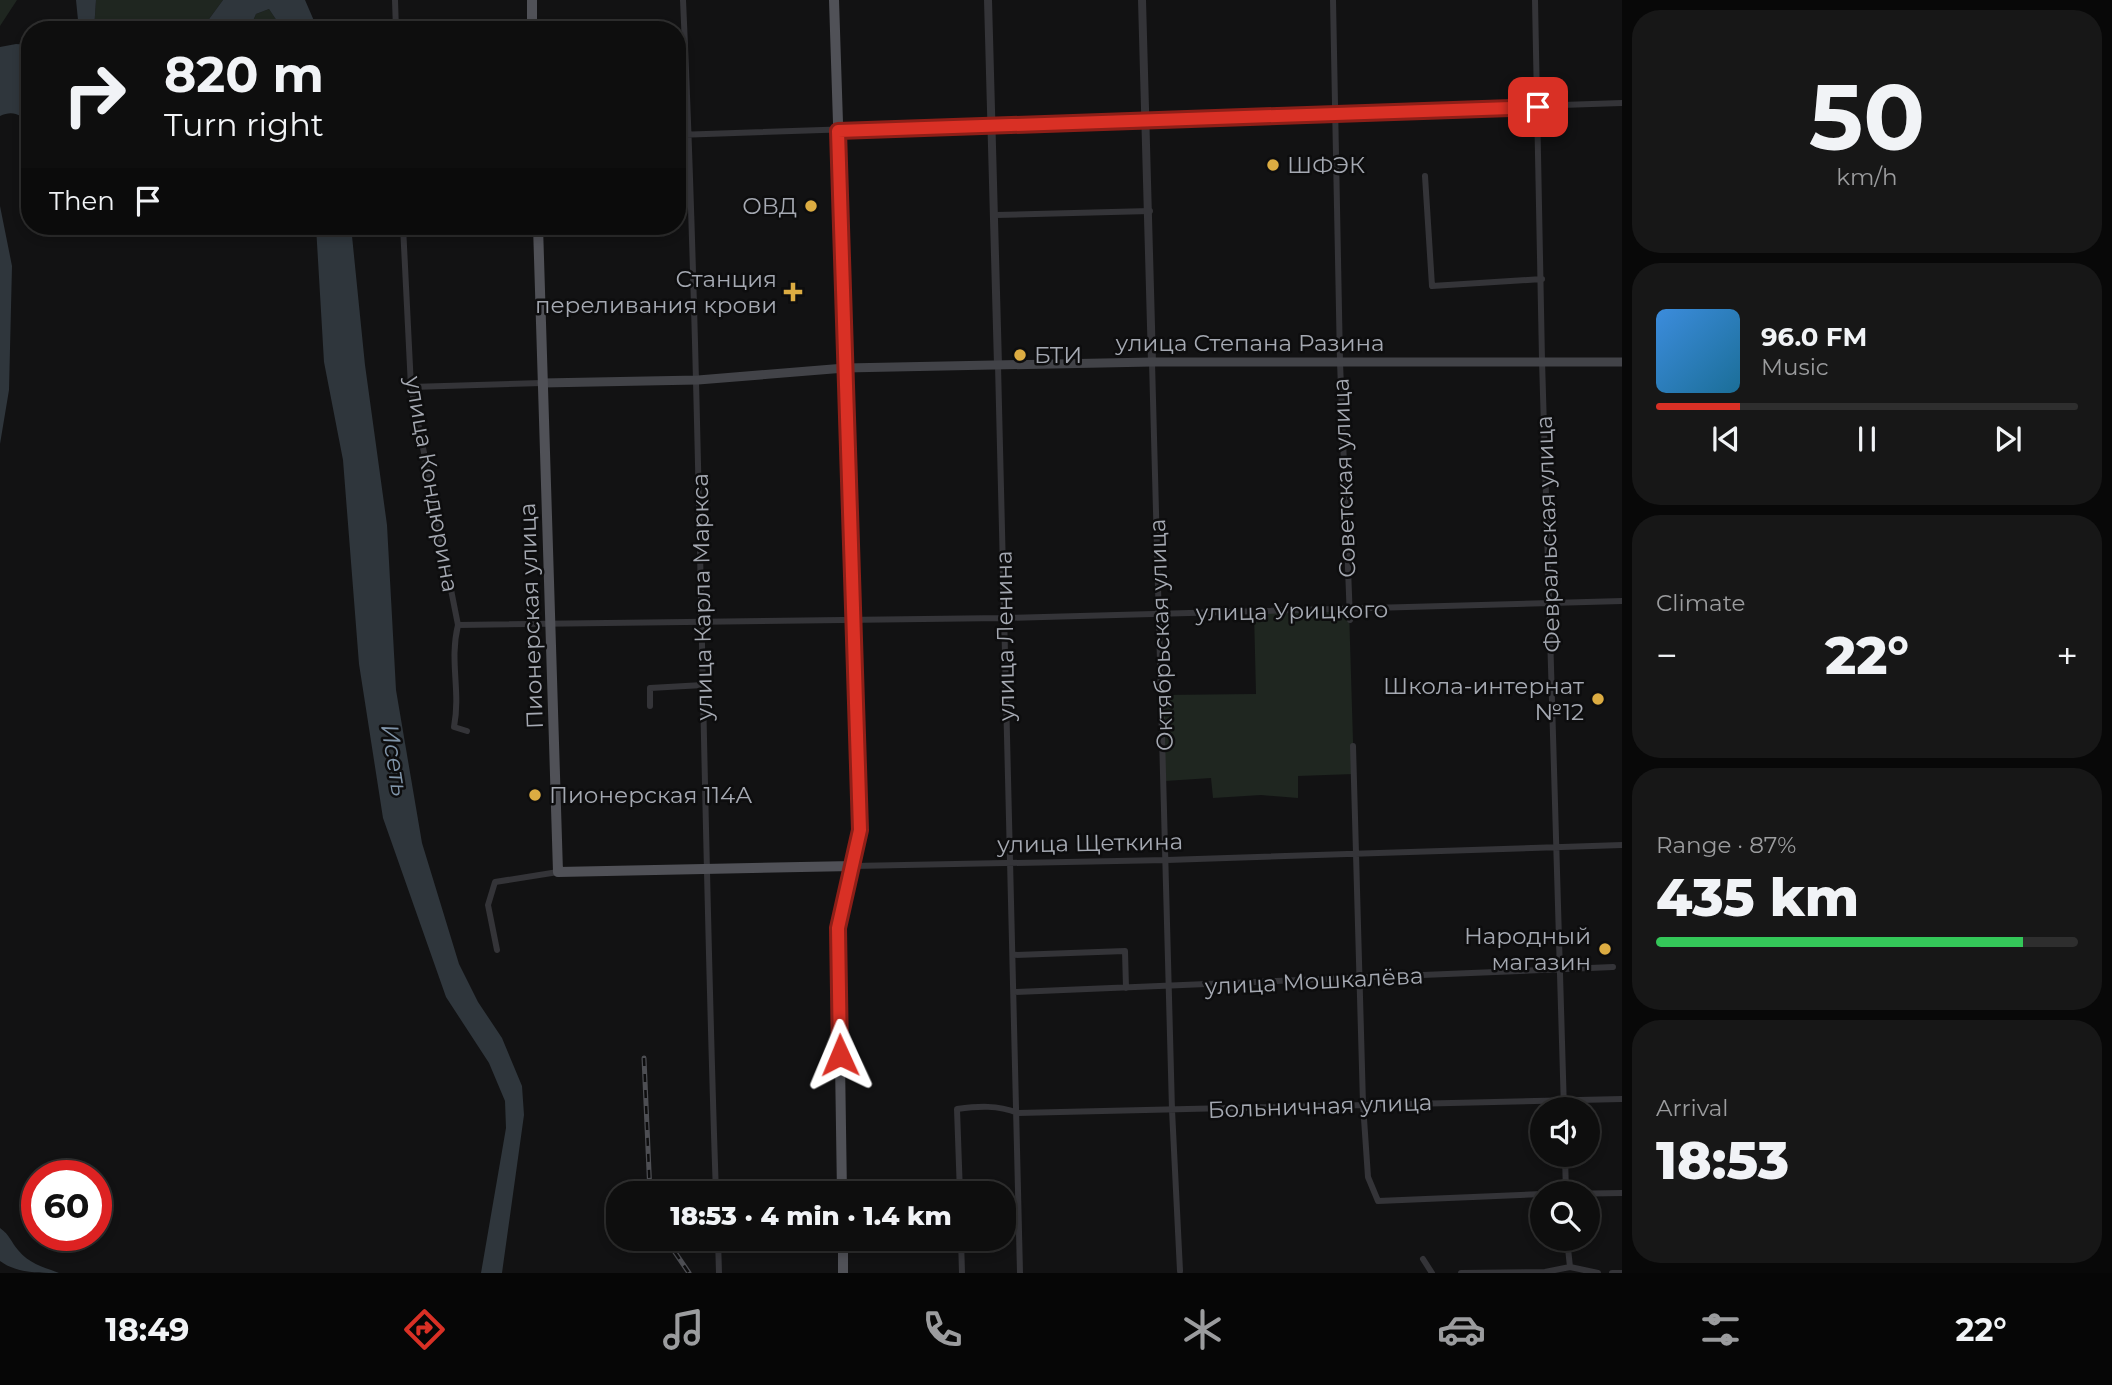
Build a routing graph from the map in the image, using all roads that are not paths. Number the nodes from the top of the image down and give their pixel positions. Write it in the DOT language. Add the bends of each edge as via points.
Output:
graph roads {
  1 [pos="395,0"];
  2 [pos="532,0"];
  3 [pos="683,0"];
  4 [pos="834,0"];
  5 [pos="988,0"];
  6 [pos="1142,0"];
  7 [pos="1333,0"];
  8 [pos="1535,0"];
  9 [pos="396,21"];
  10 [pos="533,21"];
  11 [pos="684,21"];
  12 [pos="686,68"];
  13 [pos="1622,103"];
  14 [pos="1538,107"];
  15 [pos="1336,113"];
  16 [pos="1146,119"];
  17 [pos="992,124"];
  18 [pos="838,131"];
  19 [pos="689,135"];
  20 [pos="1424,177"];
  21 [pos="1150,211"];
  22 [pos="995,215"];
  23 [pos="403,235"];
  24 [pos="538,235"];
  25 [pos="1542,279"];
  26 [pos="1542,360"];
  27 [pos="1152,362"];
  28 [pos="1340,362"];
  29 [pos="1622,362"];
  30 [pos="998,365"];
  31 [pos="845,368"];
  32 [pos="698,380"];
  33 [pos="542,383"];
  34 [pos="411,387"];
  35 [pos="1622,601"];
  36 [pos="1550,603"];
  37 [pos="1349,609"];
  38 [pos="1160,614"];
  39 [pos="1004,618"];
  40 [pos="1350,620"];
  41 [pos="853,621"];
  42 [pos="702,622"];
  43 [pos="550,624"];
  44 [pos="458,625"];
  45 [pos="703,685"];
  46 [pos="650,706"];
  47 [pos="467,731"];
  48 [pos="1353,746"];
  49 [pos="1622,845"];
  50 [pos="1556,846"];
  51 [pos="1357,852"];
  52 [pos="1167,860"];
  53 [pos="1010,864"];
  54 [pos="853,866"];
  55 [pos="705,868"];
  56 [pos="558,872"];
  57 [pos="497,950"];
  58 [pos="1013,955"];
  59 [pos="1613,967"];
  60 [pos="1561,971"];
  61 [pos="1359,978"];
  62 [pos="1171,987"];
  63 [pos="1126,988"];
  64 [pos="1014,992"];
  65 [pos="1564,1097"];
  66 [pos="1600,1099"];
  67 [pos="1622,1099"];
  68 [pos="1530,1101"];
  69 [pos="1363,1104"];
  70 [pos="1172,1110"];
  71 [pos="1018,1112"];
  72 [pos="716,1181"];
  73 [pos="842,1181"];
  74 [pos="960,1181"];
  75 [pos="1600,1193"];
  76 [pos="1622,1193"];
  77 [pos="1530,1195"];
  78 [pos="718,1251"];
  79 [pos="843,1251"];
  80 [pos="961,1251"];
  81 [pos="1568,1251"];
  82 [pos="1423,1259"];
  83 [pos="1570,1268"];
  84 [pos="1180,1271"];
  85 [pos="719,1273"];
  86 [pos="843,1273"];
  87 [pos="962,1273"];
  88 [pos="1020,1273"];
  89 [pos="1432,1273"];
  90 [pos="1461,1273"];
  91 [pos="1598,1273"];
  92 [pos="1612,1273"];
  93 [pos="1622,1273"];
  1 -- 9 [label="street"];
  2 -- 10 [label="main road"];
  3 -- 11 [label="street, улица Карла Маркса"];
  4 -- 18 [label="main road"];
  5 -- 17 [label="street, улица Ленина"];
  6 -- 16 [label="street, Октябрьская улица"];
  7 -- 15 [label="street, Советская улица"];
  8 -- 14 [label="street, Февральская улица"];
  12 -- 19 [label="street, улица Карла Маркса"];
  13 -- 14 [label="street"];
  14 -- 15 [label="street"];
  14 -- 25 [label="street, Февральская улица"];
  15 -- 16 [label="street"];
  15 -- 28 [label="street, Советская улица"];
  16 -- 17 [label="street"];
  16 -- 21 [label="street, Октябрьская улица"];
  17 -- 18 [label="street"];
  17 -- 22 [label="street, улица Ленина"];
  18 -- 19 [label="street"];
  18 -- 31 [label="main road"];
  19 -- 32 [label="street, улица Карла Маркса"];
  20 -- 25 [label="street" via="1432,286"];
  21 -- 22 [label="street"];
  21 -- 27 [label="street, Октябрьская улица"];
  22 -- 30 [label="street, улица Ленина"];
  23 -- 34 [label="street, улица Кондюрина"];
  24 -- 33 [label="main road, Пионерская улица"];
  25 -- 26 [label="street, Февральская улица"];
  26 -- 28 [label="main road, улица Степана Разина"];
  26 -- 29 [label="main road, улица Степана Разина"];
  26 -- 36 [label="street, Февральская улица"];
  27 -- 28 [label="main road, улица Степана Разина"];
  27 -- 30 [label="main road, улица Степана Разина"];
  27 -- 38 [label="street, Октябрьская улица"];
  28 -- 37 [label="street, Советская улица"];
  30 -- 31 [label="main road, улица Степана Разина"];
  30 -- 39 [label="street, улица Ленина"];
  31 -- 32 [label="main road, улица Степана Разина"];
  31 -- 41 [label="main road"];
  32 -- 33 [label="main road, улица Степана Разина"];
  32 -- 42 [label="street, улица Карла Маркса"];
  33 -- 34 [label="street"];
  33 -- 43 [label="main road, Пионерская улица"];
  34 -- 44 [label="street, улица Кондюрина"];
  35 -- 36 [label="street, улица Урицкого"];
  36 -- 37 [label="street, улица Урицкого"];
  36 -- 50 [label="street, Февральская улица"];
  37 -- 38 [label="street, улица Урицкого"];
  37 -- 40 [label="street, Советская улица"];
  38 -- 39 [label="street, улица Урицкого"];
  38 -- 52 [label="street, Октябрьская улица"];
  39 -- 41 [label="street, улица Урицкого"];
  39 -- 53 [label="street, улица Ленина"];
  41 -- 42 [label="street, улица Урицкого"];
  41 -- 54 [label="main road" via="860,830"];
  42 -- 43 [label="street, улица Урицкого"];
  42 -- 45 [label="street, улица Карла Маркса"];
  43 -- 44 [label="street, улица Урицкого"];
  43 -- 56 [label="main road, Пионерская улица"];
  44 -- 47 [label="street, улица Кондюрина" via="452,650 458,705 454,727"];
  45 -- 46 [label="street" via="650,688"];
  45 -- 55 [label="street, улица Карла Маркса"];
  48 -- 51 [label="street"];
  49 -- 50 [label="street, улица Щеткина"];
  50 -- 51 [label="street, улица Щеткина"];
  50 -- 60 [label="street, Февральская улица"];
  51 -- 52 [label="street, улица Щеткина"];
  51 -- 61 [label="street"];
  52 -- 53 [label="street, улица Щеткина"];
  52 -- 62 [label="street, Октябрьская улица"];
  53 -- 54 [label="street, улица Щеткина"];
  53 -- 58 [label="street, улица Ленина"];
  54 -- 55 [label="main road, улица Щеткина"];
  54 -- 73 [label="main road" via="838,936"];
  55 -- 56 [label="main road, улица Щеткина"];
  55 -- 72 [label="street, улица Карла Маркса"];
  56 -- 57 [label="street" via="495,882 488,905"];
  58 -- 63 [label="street" via="1125,951"];
  58 -- 64 [label="street, улица Ленина"];
  59 -- 60 [label="street, улица Мошкалёва"];
  60 -- 61 [label="street, улица Мошкалёва"];
  60 -- 65 [label="street, Февральская улица"];
  61 -- 62 [label="street, улица Мошкалёва"];
  61 -- 69 [label="street"];
  62 -- 63 [label="street, улица Мошкалёва"];
  62 -- 70 [label="street, Октябрьская улица"];
  63 -- 64 [label="street, улица Мошкалёва"];
  64 -- 71 [label="street, улица Ленина"];
  66 -- 67 [label="street, Больничная улица"];
  68 -- 69 [label="street, Больничная улица"];
  69 -- 70 [label="street, Больничная улица"];
  69 -- 77 [label="street" via="1368,1177 1378,1201"];
  70 -- 71 [label="street, Больничная улица"];
  70 -- 84 [label="street, Октябрьская улица"];
  71 -- 74 [label="street, Больничная улица" via="1001,1106 957,1109"];
  71 -- 88 [label="street, улица Ленина"];
  75 -- 76 [label="street"];
  78 -- 85 [label="street"];
  79 -- 86 [label="main road"];
  80 -- 87 [label="street"];
  81 -- 83 [label="street"];
  82 -- 89 [label="street"];
  83 -- 90 [label="street"];
  83 -- 91 [label="street"];
  92 -- 93 [label="street"];
}
